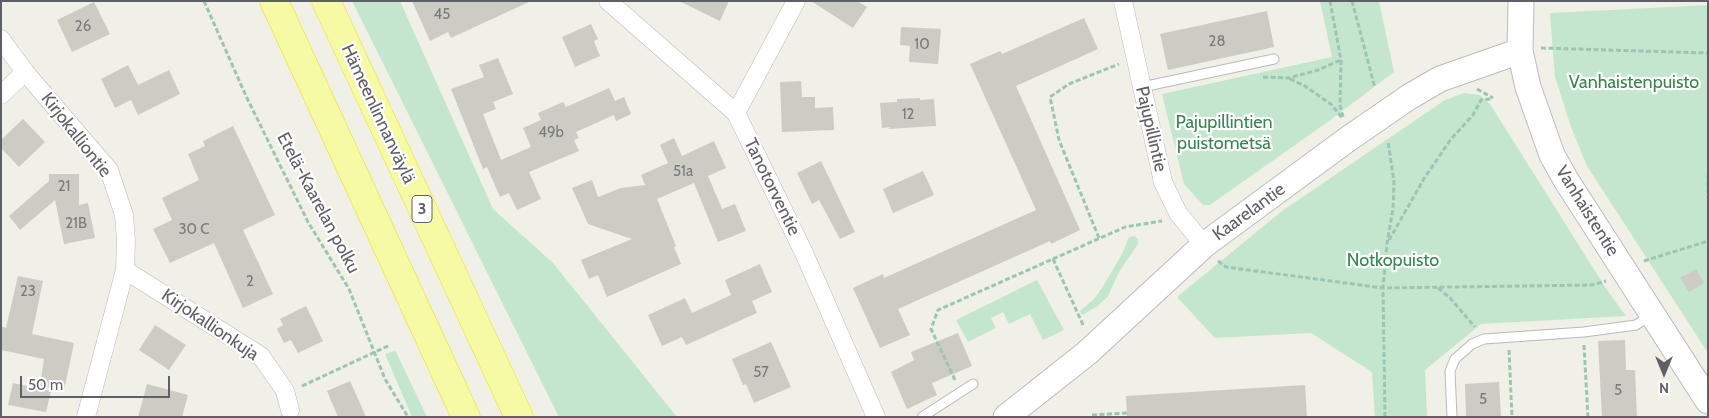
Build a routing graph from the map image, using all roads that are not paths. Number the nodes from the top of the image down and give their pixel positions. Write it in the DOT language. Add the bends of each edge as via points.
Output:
graph roads {
  1 [pos="274,1"];
  2 [pos="326,1"];
  3 [pos="608,1"];
  4 [pos="796,1"];
  5 [pos="1123,1"];
  6 [pos="1521,1"];
  7 [pos="1,39"];
  8 [pos="1520,51"];
  9 [pos="1274,59"];
  10 [pos="26,72"];
  11 [pos="1142,87"];
  12 [pos="1,95"];
  13 [pos="736,113"];
  14 [pos="1209,251"];
  15 [pos="125,270"];
  16 [pos="1653,315"];
  17 [pos="973,384"];
  18 [pos="1708,402"];
  19 [pos="290,410"];
  20 [pos="86,417"];
  21 [pos="466,417"];
  22 [pos="519,417"];
  23 [pos="876,417"];
  24 [pos="922,417"];
  25 [pos="1006,417"];
  26 [pos="1452,417"];
  1 -- 21 [label="highway"];
  2 -- 22 [label="highway, Hämeenlinnanväylä / 3"];
  3 -- 13 [label="street, Tanotorventie"];
  4 -- 13 [label="street"];
  5 -- 11 [label="street, Pajupillintie"];
  6 -- 8 [label="main road, Vanhaistentie"];
  7 -- 10 [label="street, Kirjokalliontie"];
  8 -- 14 [label="main road, Kaarelantie" via="1440,79 1346,129"];
  8 -- 16 [label="main road, Vanhaistentie" via="1528,87 1552,155"];
  9 -- 11 [label="lane"];
  10 -- 12 [label="street"];
  10 -- 15 [label="street, Kirjokalliontie" via="109,170 124,215"];
  11 -- 14 [label="street, Pajupillintie" via="1163,182 1178,213"];
  13 -- 23 [label="street, Tanotorventie" via="804,253"];
  14 -- 25 [label="main road, Kaarelantie"];
  15 -- 19 [label="street, Kirjokallionkuja" via="261,356 285,392"];
  15 -- 20 [label="street, Kirjokalliontie"];
  16 -- 18 [label="main road, Vanhaistentie"];
  16 -- 26 [label="lane" via="1636,324 1584,332 1484,339 1472,344 1455,359 1450,372"];
  17 -- 24 [label="lane"];
}
